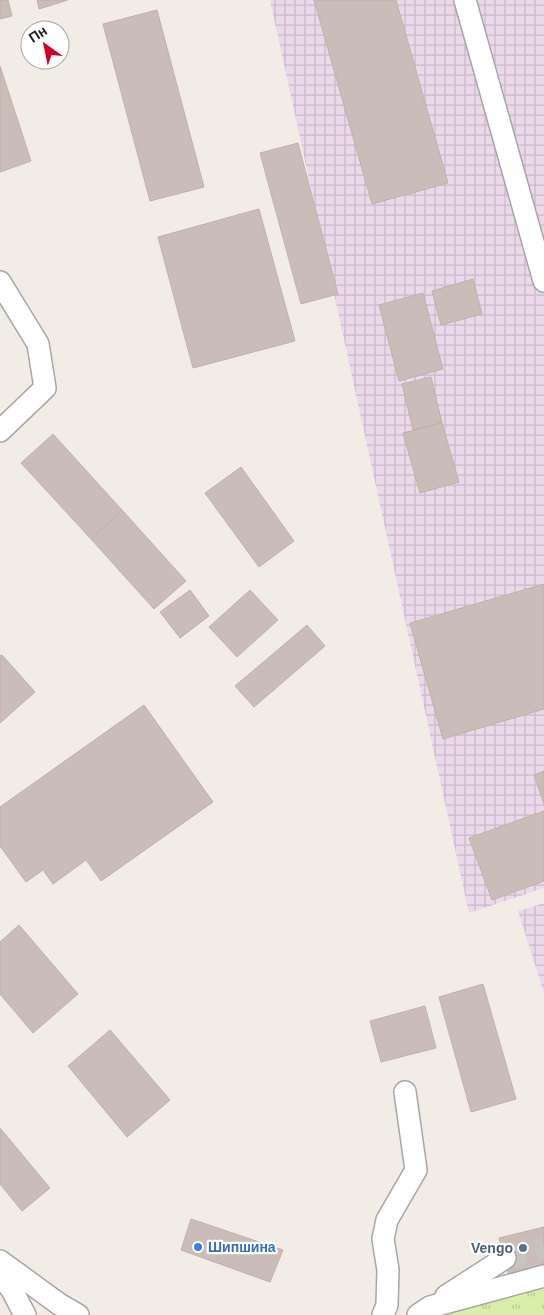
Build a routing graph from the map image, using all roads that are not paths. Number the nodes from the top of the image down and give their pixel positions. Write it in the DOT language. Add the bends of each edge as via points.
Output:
graph roads {
  1 [pos="465,0"];
  2 [pos="544,281"];
  3 [pos="0,282"];
  4 [pos="0,431"];
  5 [pos="404,1092"];
  6 [pos="504,1258"];
  7 [pos="0,1261"];
  8 [pos="0,1274"];
  9 [pos="544,1276"];
  10 [pos="424,1311"];
  11 [pos="25,1315"];
  12 [pos="78,1315"];
  13 [pos="384,1315"];
  1 -- 2 [label="street"];
  3 -- 4 [label="street" via="38,344 45,388"];
  5 -- 13 [label="street" via="416,1170 387,1220 383,1239 388,1270"];
  6 -- 10 [label="street"];
  7 -- 12 [label="street"];
  8 -- 11 [label="street"];
  9 -- 10 [label="street"];
}
